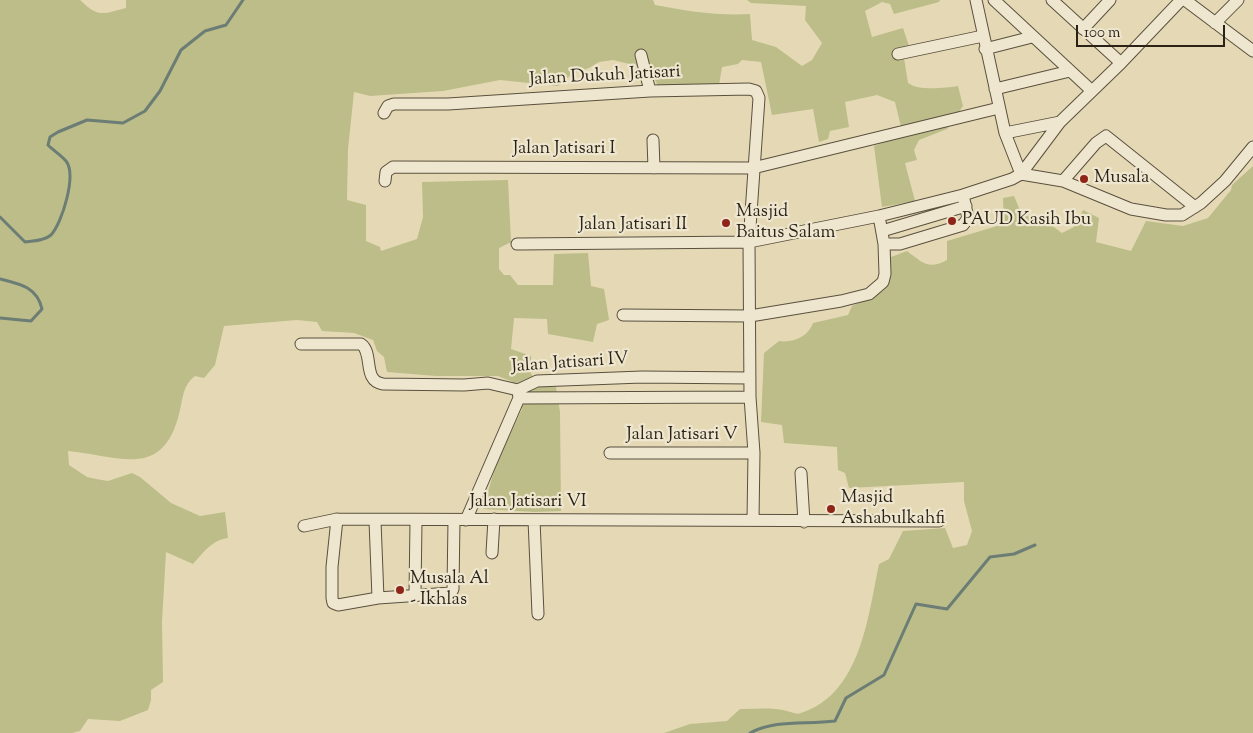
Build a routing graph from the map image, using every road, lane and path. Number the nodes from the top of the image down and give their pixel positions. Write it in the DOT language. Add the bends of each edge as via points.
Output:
graph roads {
  1 [pos="976,0"];
  2 [pos="994,0"];
  3 [pos="1052,0"];
  4 [pos="1110,0"];
  5 [pos="1183,0"];
  6 [pos="1238,0"];
  7 [pos="1215,24"];
  8 [pos="1083,29"];
  9 [pos="983,36"];
  10 [pos="1032,37"];
  11 [pos="985,49"];
  12 [pos="1253,51"];
  13 [pos="898,54"];
  14 [pos="641,55"];
  15 [pos="1121,63"];
  16 [pos="1070,71"];
  17 [pos="995,89"];
  18 [pos="650,91"];
  19 [pos="1092,91"];
  20 [pos="999,108"];
  21 [pos="384,113"];
  22 [pos="1060,122"];
  23 [pos="1005,133"];
  24 [pos="652,140"];
  25 [pos="1253,147"];
  26 [pos="654,168"];
  27 [pos="753,168"];
  28 [pos="1021,174"];
  29 [pos="385,181"];
  30 [pos="1063,181"];
  31 [pos="964,201"];
  32 [pos="1195,207"];
  33 [pos="879,216"];
  34 [pos="882,231"];
  35 [pos="749,242"];
  36 [pos="517,244"];
  37 [pos="884,244"];
  38 [pos="623,315"];
  39 [pos="750,316"];
  40 [pos="301,344"];
  41 [pos="750,378"];
  42 [pos="518,394"];
  43 [pos="750,397"];
  44 [pos="610,453"];
  45 [pos="754,454"];
  46 [pos="801,473"];
  47 [pos="337,519"];
  48 [pos="494,519"];
  49 [pos="454,520"];
  50 [pos="466,520"];
  51 [pos="534,520"];
  52 [pos="753,520"];
  53 [pos="375,521"];
  54 [pos="416,521"];
  55 [pos="939,521"];
  56 [pos="804,522"];
  57 [pos="304,526"];
  58 [pos="492,553"];
  59 [pos="415,594"];
  60 [pos="378,598"];
  61 [pos="538,614"];
  1 -- 9 [label="street"];
  2 -- 10 [label="street"];
  3 -- 8 [label="street"];
  4 -- 8 [label="street"];
  5 -- 7 [label="street"];
  5 -- 15 [label="street"];
  6 -- 7 [label="street"];
  7 -- 12 [label="street"];
  8 -- 15 [label="street"];
  9 -- 11 [label="street"];
  9 -- 13 [label="street"];
  10 -- 11 [label="street"];
  10 -- 16 [label="street"];
  11 -- 17 [label="street"];
  14 -- 18 [label="street"];
  15 -- 19 [label="street"];
  16 -- 17 [label="street"];
  16 -- 19 [label="street"];
  17 -- 20 [label="street"];
  18 -- 21 [label="street, Jalan Dukuh Jatisari" via="448,104 394,104 388,106"];
  18 -- 27 [label="street, Jalan Dukuh Jatisari" via="749,89 756,92 759,98"];
  19 -- 22 [label="street"];
  20 -- 23 [label="street"];
  20 -- 27 [label="street"];
  22 -- 23 [label="street"];
  22 -- 28 [label="street"];
  23 -- 28 [label="street"];
  24 -- 26 [label="street"];
  25 -- 32 [label="street" via="1225,181"];
  26 -- 27 [label="street, Jalan Jatisari I"];
  26 -- 29 [label="street, Jalan Jatisari I" via="392,167 386,172"];
  27 -- 35 [label="street, Jalan Dukuh Jatisari"];
  28 -- 30 [label="street"];
  28 -- 31 [label="street"];
  30 -- 32 [label="street" via="1131,209 1182,215"];
  30 -- 32 [label="street" via="1106,136"];
  31 -- 33 [label="street"];
  31 -- 34 [label="street"];
  31 -- 37 [label="street" via="968,222 957,228 900,244"];
  33 -- 34 [label="street"];
  33 -- 35 [label="street"];
  34 -- 37 [label="street"];
  35 -- 36 [label="street, Jalan Jatisari II"];
  35 -- 39 [label="street, Jalan Dukuh Jatisari"];
  37 -- 39 [label="street" via="883,282 874,292"];
  38 -- 39 [label="street"];
  39 -- 41 [label="street, Jalan Dukuh Jatisari"];
  40 -- 42 [label="street, Jalan Jatisari IV" via="361,344 368,352 372,376 379,384 488,383"];
  41 -- 42 [label="street, Jalan Jatisari IV" via="642,377 538,381"];
  41 -- 43 [label="street, Jalan Dukuh Jatisari"];
  42 -- 43 [label="street"];
  42 -- 50 [label="street"];
  43 -- 45 [label="street, Jalan Dukuh Jatisari"];
  44 -- 45 [label="street, Jalan Jatisari V"];
  45 -- 52 [label="street, Jalan Dukuh Jatisari"];
  46 -- 56 [label="street"];
  47 -- 53 [label="street, Jalan Jatisari VI"];
  47 -- 57 [label="street, Jalan Jatisari VI"];
  47 -- 60 [label="street" via="332,567 333,603 338,605"];
  48 -- 50 [label="street, Jalan Jatisari VI"];
  48 -- 51 [label="street, Jalan Jatisari VI"];
  48 -- 58 [label="street"];
  49 -- 50 [label="street, Jalan Jatisari VI"];
  49 -- 54 [label="street, Jalan Jatisari VI"];
  49 -- 59 [label="street" via="452,591 446,594"];
  51 -- 52 [label="street, Jalan Jatisari VI"];
  51 -- 61 [label="street"];
  52 -- 56 [label="street"];
  53 -- 54 [label="street, Jalan Jatisari VI"];
  53 -- 60 [label="street"];
  54 -- 59 [label="street"];
  55 -- 56 [label="street"];
  59 -- 60 [label="street"];
}
